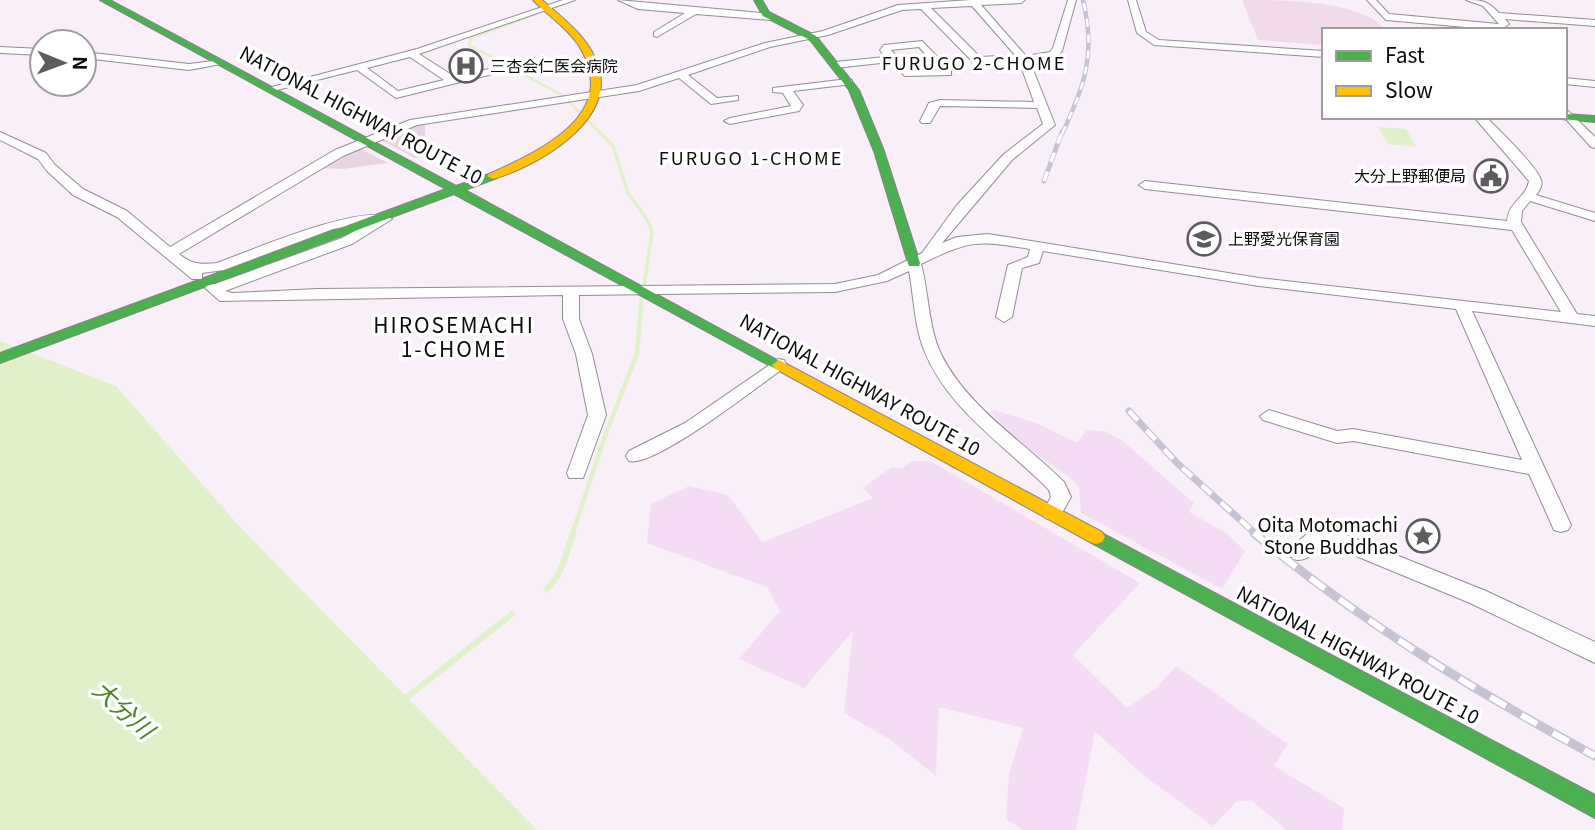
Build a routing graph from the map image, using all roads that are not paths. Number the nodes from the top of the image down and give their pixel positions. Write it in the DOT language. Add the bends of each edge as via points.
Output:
graph roads {
  1 [pos="104,0"];
  2 [pos="570,0"];
  3 [pos="622,0"];
  4 [pos="758,0"];
  5 [pos="1021,0"];
  6 [pos="1072,0"];
  7 [pos="1132,0"];
  8 [pos="1371,0"];
  9 [pos="1470,0"];
  10 [pos="964,2"];
  11 [pos="543,5"];
  12 [pos="923,5"];
  13 [pos="694,11"];
  14 [pos="771,17"];
  15 [pos="1595,23"];
  16 [pos="1498,24"];
  17 [pos="657,34"];
  18 [pos="810,36"];
  19 [pos="0,50"];
  20 [pos="28,51"];
  21 [pos="412,54"];
  22 [pos="1322,54"];
  23 [pos="735,55"];
  24 [pos="98,57"];
  25 [pos="1023,59"];
  26 [pos="892,60"];
  27 [pos="221,62"];
  28 [pos="835,65"];
  29 [pos="755,66"];
  30 [pos="360,67"];
  31 [pos="493,71"];
  32 [pos="947,73"];
  33 [pos="680,74"];
  34 [pos="963,74"];
  35 [pos="453,81"];
  36 [pos="1567,81"];
  37 [pos="848,82"];
  38 [pos="1595,84"];
  39 [pos="269,89"];
  40 [pos="596,95"];
  41 [pos="734,98"];
  42 [pos="1041,105"];
  43 [pos="1567,115"];
  44 [pos="1482,119"];
  45 [pos="1595,120"];
  46 [pos="730,121"];
  47 [pos="926,121"];
  48 [pos="0,136"];
  49 [pos="364,141"];
  50 [pos="1595,144"];
  51 [pos="1145,185"];
  52 [pos="457,191"];
  53 [pos="1528,197"];
  54 [pos="394,214"];
  55 [pos="1595,217"];
  56 [pos="1515,226"];
  57 [pos="1038,245"];
  58 [pos="170,254"];
  59 [pos="914,263"];
  60 [pos="184,265"];
  61 [pos="197,276"];
  62 [pos="645,290"];
  63 [pos="571,292"];
  64 [pos="1462,306"];
  65 [pos="1004,317"];
  66 [pos="1572,318"];
  67 [pos="1595,321"];
  68 [pos="0,358"];
  69 [pos="778,364"];
  70 [pos="1269,416"];
  71 [pos="635,456"];
  72 [pos="1536,470"];
  73 [pos="576,473"];
  74 [pos="1052,513"];
  75 [pos="1561,525"];
  76 [pos="1300,553"];
  77 [pos="1595,653"];
  78 [pos="1595,807"];
  1 -- 27 [label="main road, NATIONAL HIGHWAY ROUTE 10"];
  2 -- 11 [label="street"];
  3 -- 13 [label="street"];
  4 -- 14 [label="main road"];
  5 -- 10 [label="street"];
  6 -- 25 [label="street" via="1058,49"];
  7 -- 22 [label="street" via="1142,33 1157,43"];
  8 -- 16 [label="street" via="1386,17"];
  9 -- 16 [label="street" via="1486,4"];
  10 -- 12 [label="street"];
  10 -- 25 [label="street"];
  11 -- 21 [label="street"];
  11 -- 40 [label="main road" via="581,44 596,75"];
  12 -- 18 [label="street" via="895,9"];
  12 -- 25 [label="street" via="977,60"];
  13 -- 14 [label="street"];
  13 -- 17 [label="street"];
  14 -- 18 [label="main road"];
  15 -- 16 [label="street"];
  18 -- 23 [label="street"];
  18 -- 28 [label="main road"];
  19 -- 20 [label="street"];
  21 -- 30 [label="street"];
  21 -- 35 [label="street"];
  23 -- 29 [label="street"];
  23 -- 33 [label="street"];
  24 -- 27 [label="street" via="189,67"];
  25 -- 42 [label="street"];
  26 -- 28 [label="street"];
  26 -- 32 [label="street" via="905,73"];
  26 -- 32 [label="street" via="885,50 888,47 922,44"];
  27 -- 39 [label="main road, NATIONAL HIGHWAY ROUTE 10"];
  28 -- 37 [label="main road"];
  30 -- 35 [label="street" via="396,95"];
  30 -- 39 [label="street"];
  31 -- 35 [label="street"];
  32 -- 34 [label="street"];
  33 -- 40 [label="street" via="639,88"];
  33 -- 41 [label="street" via="715,102"];
  36 -- 38 [label="street"];
  37 -- 46 [label="street" via="782,90 797,105 795,109"];
  37 -- 59 [label="main road" via="875,139"];
  39 -- 49 [label="main road, NATIONAL HIGHWAY ROUTE 10"];
  40 -- 49 [label="street" via="429,118"];
  40 -- 52 [label="main road" via="584,118 561,139 532,158"];
  42 -- 47 [label="street" via="940,103 933,105"];
  42 -- 59 [label="street" via="1047,127 1008,157"];
  43 -- 45 [label="main road"];
  43 -- 50 [label="street"];
  44 -- 53 [label="street" via="1532,176 1535,185"];
  48 -- 58 [label="street" via="42,156 78,192 122,214"];
  49 -- 52 [label="main road, NATIONAL HIGHWAY ROUTE 10"];
  49 -- 58 [label="street"];
  51 -- 56 [label="street"];
  52 -- 54 [label="main road"];
  52 -- 62 [label="main road, NATIONAL HIGHWAY ROUTE 10"];
  53 -- 55 [label="street"];
  53 -- 56 [label="street" via="1515,211"];
  54 -- 60 [label="street" via="330,226 219,267"];
  54 -- 63 [label="street" via="347,241 213,289 225,298"];
  54 -- 68 [label="main road"];
  56 -- 66 [label="street"];
  57 -- 59 [label="street" via="975,238 957,241"];
  57 -- 64 [label="street" via="1218,276"];
  57 -- 65 [label="street" via="1034,260 1015,265"];
  58 -- 60 [label="street"];
  59 -- 62 [label="street" via="873,281 845,287"];
  59 -- 74 [label="street" via="937,360 975,411 1057,487 1061,498"];
  60 -- 61 [label="street"];
  62 -- 63 [label="street"];
  62 -- 69 [label="main road, NATIONAL HIGHWAY ROUTE 10"];
  63 -- 73 [label="street" via="570,319 584,354 597,415"];
  64 -- 66 [label="street"];
  64 -- 72 [label="street"];
  66 -- 67 [label="street"];
  69 -- 71 [label="street" via="691,428"];
  69 -- 74 [label="main road, NATIONAL HIGHWAY ROUTE 10"];
  70 -- 72 [label="street" via="1337,436 1353,435"];
  72 -- 75 [label="street"];
  74 -- 78 [label="main road, NATIONAL HIGHWAY ROUTE 10"];
  76 -- 77 [label="street" via="1318,536 1329,536 1478,597"];
}
